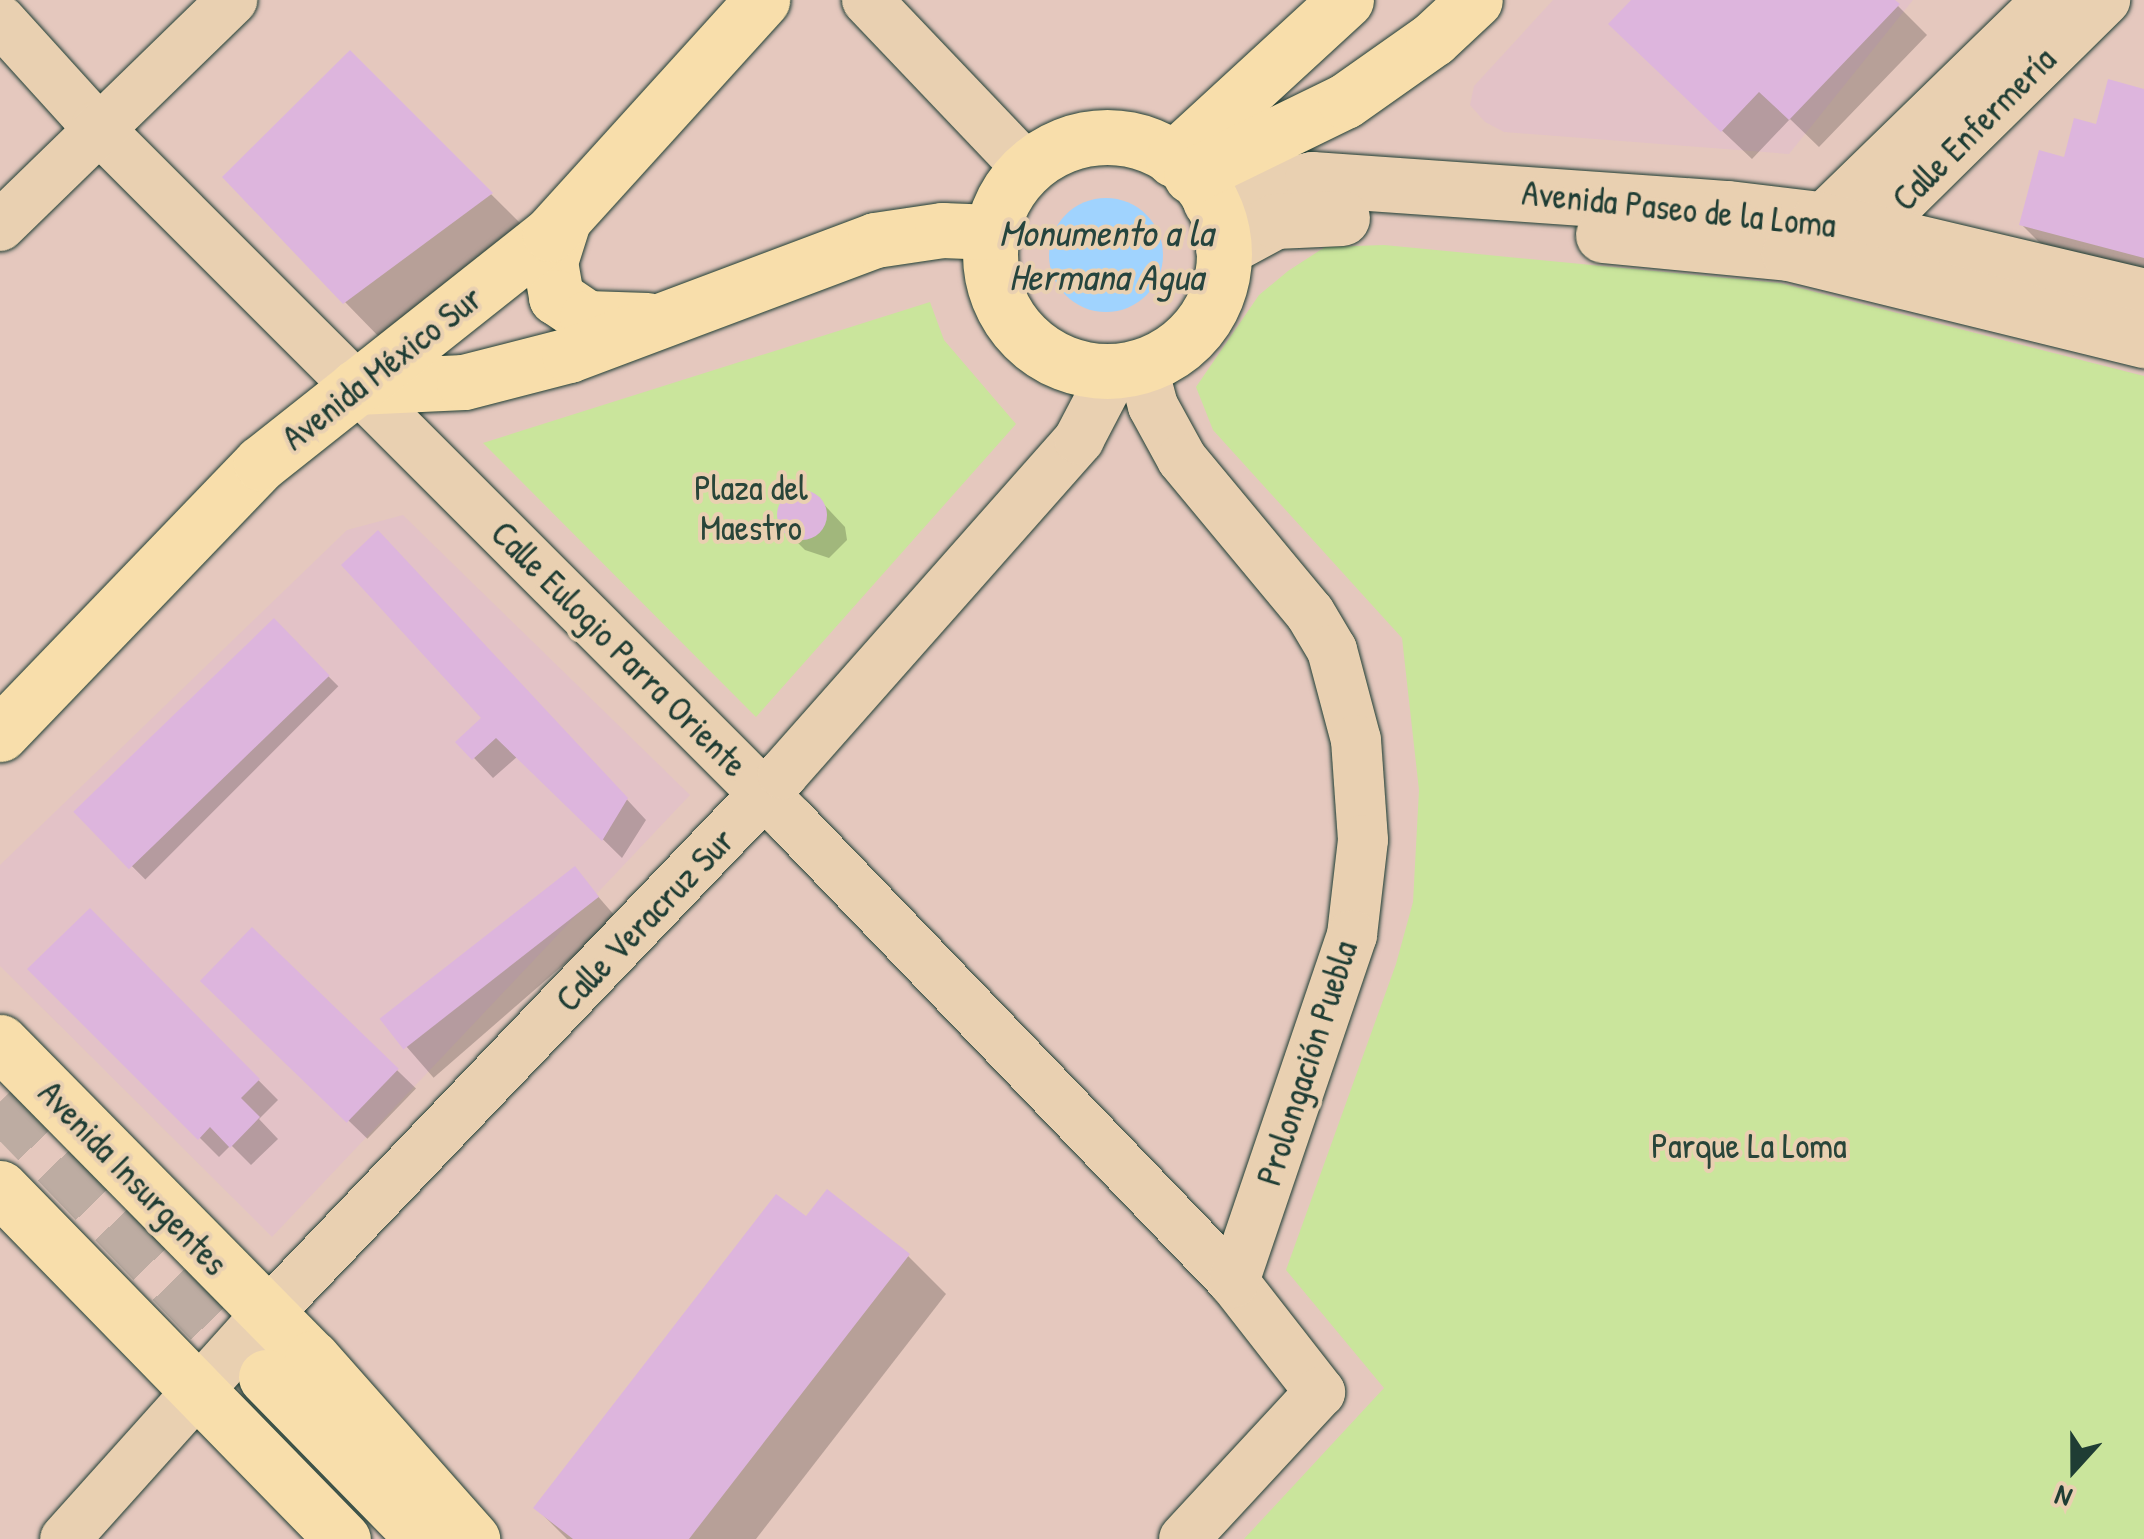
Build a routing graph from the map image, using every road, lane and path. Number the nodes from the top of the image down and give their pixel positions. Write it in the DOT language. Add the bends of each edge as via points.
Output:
graph roads {
  1 [pos="232,0"];
  2 [pos="762,0"];
  3 [pos="867,0"];
  4 [pos="1346,0"];
  5 [pos="1474,0"];
  6 [pos="2048,0"];
  7 [pos="2104,0"];
  8 [pos="0,20"];
  9 [pos="96,126"];
  10 [pos="1028,169"];
  11 [pos="1199,196"];
  12 [pos="563,221"];
  13 [pos="0,226"];
  14 [pos="993,232"];
  15 [pos="1804,236"];
  16 [pos="1868,249"];
  17 [pos="2144,296"];
  18 [pos="670,317"];
  19 [pos="2144,340"];
  20 [pos="1129,368"];
  21 [pos="356,387"];
  22 [pos="0,734"];
  23 [pos="765,794"];
  24 [pos="0,1042"];
  25 [pos="0,1188"];
  26 [pos="1234,1282"];
  27 [pos="266,1315"];
  28 [pos="238,1387"];
  29 [pos="65,1539"];
  30 [pos="344,1539"];
  31 [pos="385,1539"];
  32 [pos="424,1539"];
  33 [pos="472,1539"];
  34 [pos="1184,1539"];
  1 -- 9 [label="street"];
  2 -- 12 [label="main road, Avenida México Sur"];
  3 -- 10 [label="street"];
  4 -- 11 [label="main road"];
  5 -- 11 [label="main road" via="1433,39"];
  6 -- 15 [label="street, Calle Enfermería"];
  7 -- 16 [label="street, Calle Enfermería"];
  8 -- 9 [label="street, Calle Eulogio Parra Oriente"];
  9 -- 13 [label="street"];
  9 -- 21 [label="street, Calle Eulogio Parra Oriente"];
  10 -- 11 [label="main road" via="1072,142 1110,137"];
  10 -- 14 [label="main road" via="1012,184"];
  11 -- 15 [label="main road, Avenida Paseo de la Loma" via="1246,233 1303,216"];
  11 -- 20 [label="main road" via="1216,298 1197,330 1166,356"];
  12 -- 18 [label="main road" via="550,282 567,309 620,322"];
  12 -- 21 [label="main road, Avenida México Sur"];
  14 -- 18 [label="main road" via="942,230 875,240"];
  14 -- 20 [label="main road" via="989,257 996,296 1018,332 1049,357 1087,370"];
  15 -- 16 [label="main road, Avenida Paseo de la Loma"];
  16 -- 17 [label="main road, Avenida Paseo de la Loma"];
  16 -- 19 [label="main road, Avenida Paseo de la Loma"];
  18 -- 21 [label="main road" via="570,355 464,382"];
  20 -- 23 [label="street, Calle Veracruz Sur" via="1079,439"];
  20 -- 26 [label="street, Prolongación Puebla" via="1182,459 1332,650 1356,740 1363,840 1352,934"];
  21 -- 22 [label="main road, Avenida México Sur" via="261,463 166,554"];
  21 -- 23 [label="street, Calle Eulogio Parra Oriente"];
  23 -- 26 [label="street, Calle Eulogio Parra Oriente"];
  23 -- 27 [label="street, Calle Veracruz Sur"];
  24 -- 27 [label="main road, Avenida Insurgentes"];
  25 -- 28 [label="main road"];
  26 -- 34 [label="street, Calle Eulogio Parra Oriente" via="1320,1392"];
  27 -- 28 [label="street, Calle Veracruz Sur"];
  27 -- 33 [label="main road, Avenida Insurgentes"];
  28 -- 29 [label="street"];
  28 -- 30 [label="main road"];
  28 -- 31 [label="main road"];
  28 -- 32 [label="main road"];
}
